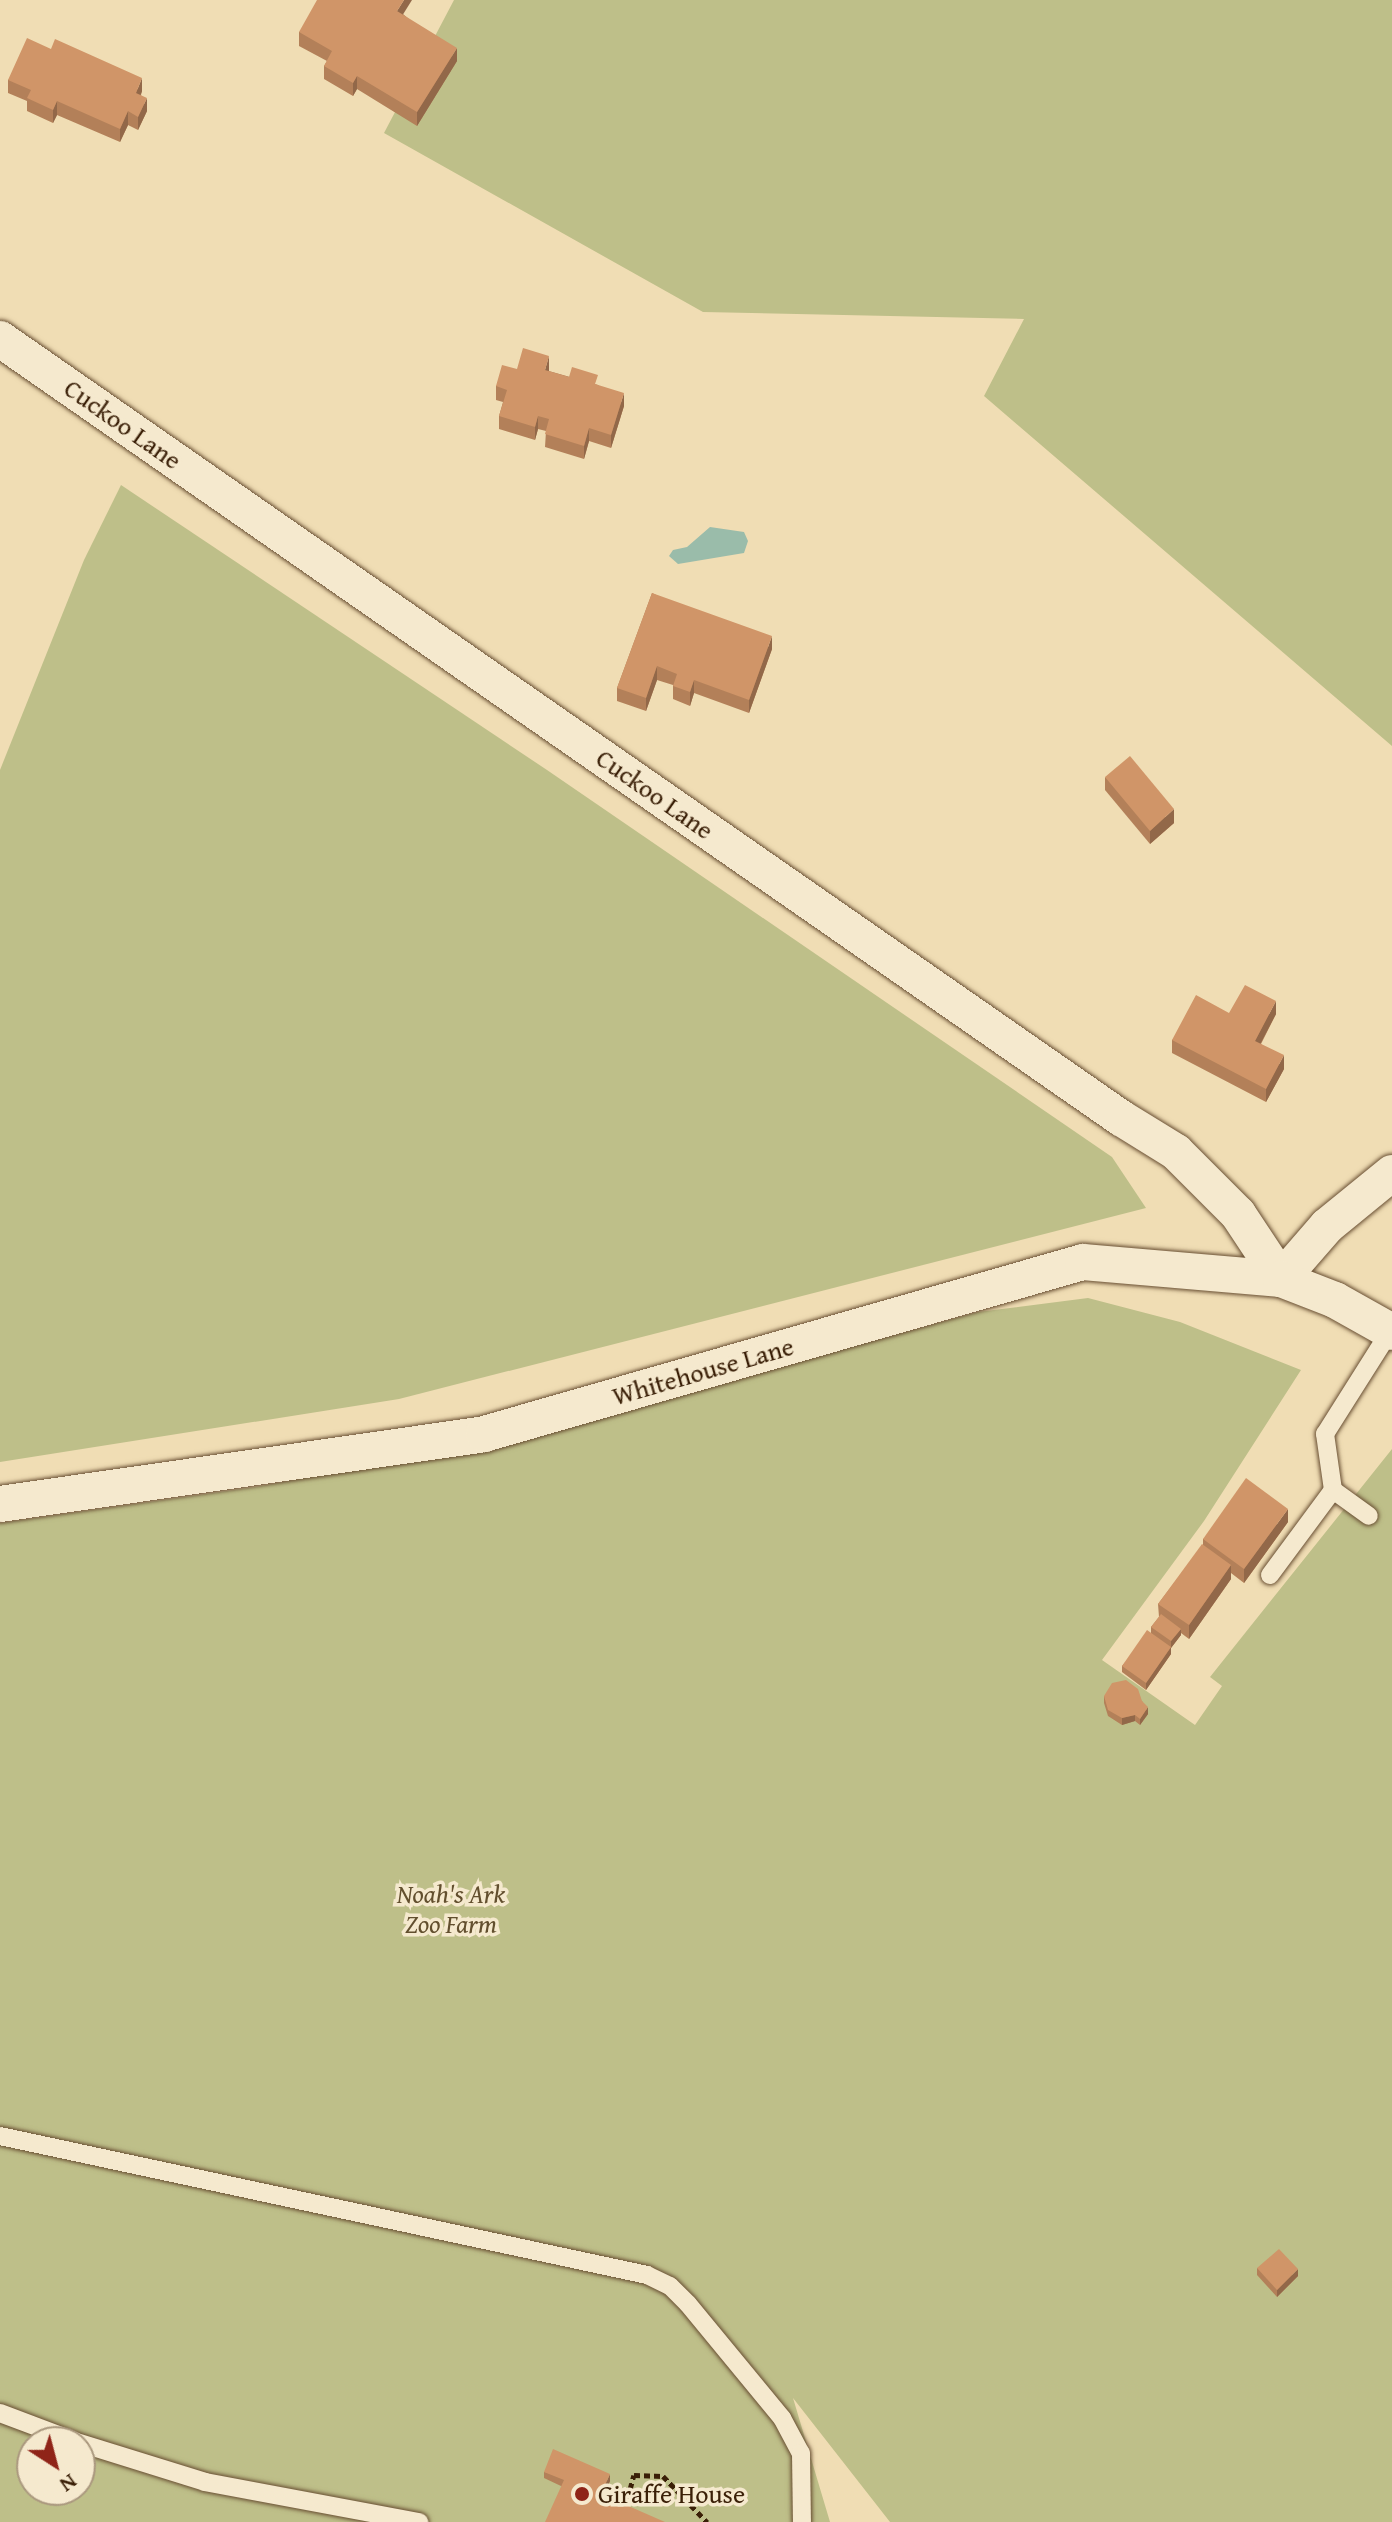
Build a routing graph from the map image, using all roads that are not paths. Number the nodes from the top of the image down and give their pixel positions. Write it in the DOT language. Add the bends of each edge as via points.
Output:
graph roads {
  1 [pos="0,339"];
  2 [pos="1392,1173"];
  3 [pos="1281,1279"];
  4 [pos="1391,1332"];
  5 [pos="1333,1490"];
  6 [pos="0,1504"];
  7 [pos="1369,1516"];
  8 [pos="1270,1575"];
  9 [pos="0,2136"];
  10 [pos="0,2413"];
  11 [pos="34,2426"];
  12 [pos="96,2449"];
  13 [pos="419,2522"];
  14 [pos="802,2522"];
  1 -- 3 [label="street, Cuckoo Lane" via="1176,1152 1238,1214"];
  2 -- 3 [label="street" via="1327,1226"];
  3 -- 4 [label="street, Whitehouse Lane" via="1335,1300"];
  3 -- 6 [label="street, Whitehouse Lane" via="1083,1262 484,1434"];
  4 -- 5 [label="lane" via="1325,1434"];
  5 -- 7 [label="lane"];
  5 -- 8 [label="lane"];
  9 -- 14 [label="lane" via="647,2275 670,2286 782,2418 801,2453"];
  10 -- 11 [label="lane"];
  12 -- 13 [label="lane" via="205,2482"];
}
